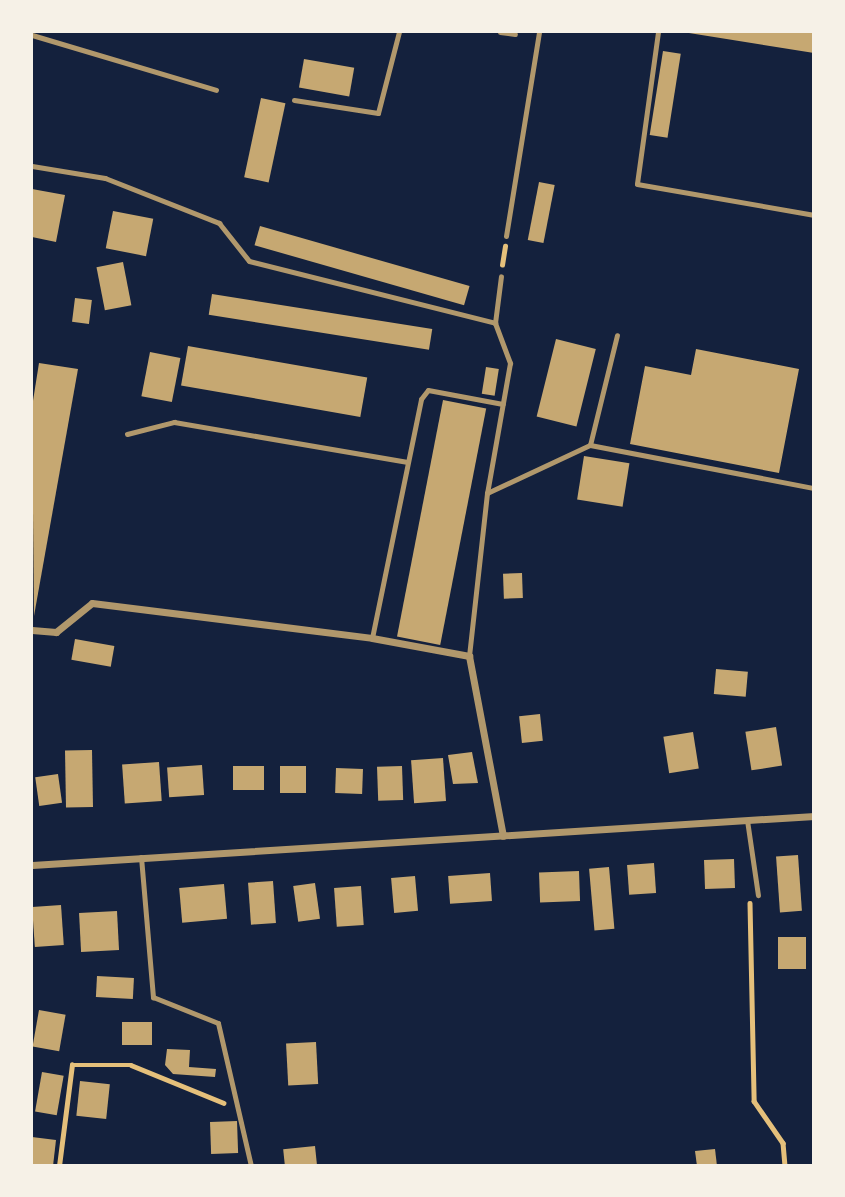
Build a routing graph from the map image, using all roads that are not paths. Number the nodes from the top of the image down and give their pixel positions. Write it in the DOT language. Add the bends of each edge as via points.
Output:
graph roads {
  1 [pos="400,32"];
  2 [pos="500,32"];
  3 [pos="539,32"];
  4 [pos="658,32"];
  5 [pos="515,34"];
  6 [pos="32,35"];
  7 [pos="216,90"];
  8 [pos="294,100"];
  9 [pos="32,166"];
  10 [pos="814,215"];
  11 [pos="506,236"];
  12 [pos="500,276"];
  13 [pos="495,323"];
  14 [pos="617,334"];
  15 [pos="503,404"];
  16 [pos="127,434"];
  17 [pos="590,445"];
  18 [pos="408,462"];
  19 [pos="814,488"];
  20 [pos="487,493"];
  21 [pos="32,630"];
  22 [pos="372,638"];
  23 [pos="469,656"];
  24 [pos="814,816"];
  25 [pos="747,820"];
  26 [pos="503,836"];
  27 [pos="141,857"];
  28 [pos="32,865"];
  29 [pos="758,895"];
  30 [pos="251,1166"];
  1 -- 8 [label="lane" via="378,113"];
  2 -- 5 [label="lane"];
  3 -- 11 [label="lane"];
  4 -- 10 [label="lane" via="637,184"];
  6 -- 7 [label="lane"];
  9 -- 13 [label="lane" via="105,178 219,223 249,261"];
  12 -- 13 [label="lane"];
  13 -- 15 [label="lane" via="510,363"];
  14 -- 17 [label="lane"];
  15 -- 18 [label="lane" via="428,390 421,399"];
  15 -- 20 [label="lane"];
  16 -- 18 [label="lane" via="174,422"];
  17 -- 19 [label="lane"];
  17 -- 20 [label="lane"];
  18 -- 22 [label="lane"];
  20 -- 23 [label="lane"];
  21 -- 22 [label="street" via="56,632 92,603"];
  22 -- 23 [label="street"];
  23 -- 26 [label="street"];
  24 -- 25 [label="street"];
  25 -- 26 [label="street"];
  25 -- 29 [label="lane"];
  26 -- 27 [label="street"];
  27 -- 28 [label="street"];
  27 -- 30 [label="lane" via="153,997 218,1023"];
}
